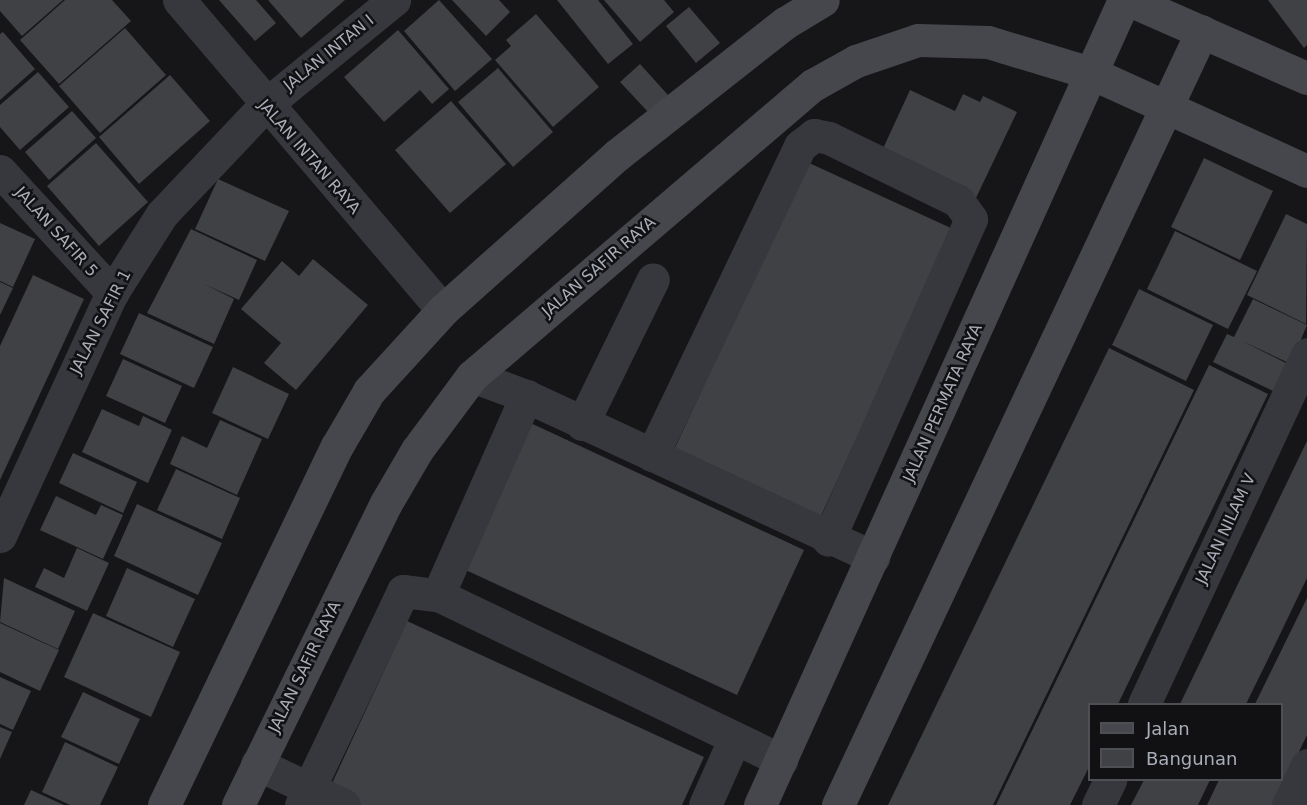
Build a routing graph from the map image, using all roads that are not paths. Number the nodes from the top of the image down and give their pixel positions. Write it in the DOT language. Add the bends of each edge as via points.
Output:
graph roads {
  1 [pos="179,0"];
  2 [pos="394,0"];
  3 [pos="823,0"];
  4 [pos="1127,0"];
  5 [pos="1202,31"];
  6 [pos="1091,73"];
  7 [pos="1307,78"];
  8 [pos="264,106"];
  9 [pos="1167,108"];
  10 [pos="0,171"];
  11 [pos="1307,171"];
  12 [pos="653,279"];
  13 [pos="112,293"];
  14 [pos="443,310"];
  15 [pos="1307,354"];
  16 [pos="472,376"];
  17 [pos="526,396"];
  18 [pos="582,424"];
  19 [pos="652,455"];
  20 [pos="0,536"];
  21 [pos="828,540"];
  22 [pos="873,557"];
  23 [pos="438,595"];
  24 [pos="1145,703"];
  25 [pos="734,740"];
  26 [pos="781,760"];
  27 [pos="257,764"];
  28 [pos="1307,765"];
  29 [pos="1110,781"];
  30 [pos="305,797"];
  31 [pos="164,805"];
  32 [pos="238,805"];
  33 [pos="344,805"];
  34 [pos="705,805"];
  35 [pos="760,805"];
  36 [pos="838,805"];
  37 [pos="1098,805"];
  38 [pos="1288,805"];
  1 -- 8 [label="street, JALAN INTAN RAYA"];
  2 -- 8 [label="street, JALAN INTAN I"];
  3 -- 14 [label="street" via="785,23 617,155"];
  4 -- 5 [label="street"];
  4 -- 6 [label="street, JALAN PERMATA RAYA"];
  5 -- 7 [label="street"];
  5 -- 9 [label="street"];
  6 -- 9 [label="street, JALAN SAFIR RAYA"];
  6 -- 16 [label="street, JALAN SAFIR RAYA" via="988,42 948,38 918,40 856,61 813,85"];
  6 -- 22 [label="street, JALAN PERMATA RAYA"];
  8 -- 13 [label="street, JALAN SAFIR 1" via="184,185"];
  8 -- 14 [label="street, JALAN INTAN RAYA"];
  9 -- 11 [label="street, JALAN SAFIR RAYA"];
  9 -- 36 [label="street"];
  10 -- 13 [label="street, JALAN SAFIR 5"];
  12 -- 18 [label="street"];
  13 -- 20 [label="street, JALAN SAFIR 1"];
  14 -- 31 [label="street" via="369,391 337,446"];
  15 -- 24 [label="street, JALAN NILAM V"];
  16 -- 17 [label="street"];
  16 -- 27 [label="street, JALAN SAFIR RAYA" via="417,450 386,503"];
  17 -- 18 [label="street"];
  17 -- 23 [label="street"];
  18 -- 19 [label="street"];
  19 -- 21 [label="street"];
  19 -- 21 [label="street" via="800,146 814,135 829,138 958,201 971,219"];
  21 -- 22 [label="street"];
  22 -- 26 [label="street, JALAN PERMATA RAYA"];
  23 -- 25 [label="street"];
  23 -- 30 [label="street" via="403,591 393,603"];
  25 -- 26 [label="street"];
  25 -- 34 [label="street"];
  26 -- 35 [label="street, JALAN PERMATA RAYA"];
  27 -- 30 [label="street"];
  27 -- 32 [label="street, JALAN SAFIR RAYA"];
  28 -- 38 [label="street"];
  29 -- 37 [label="street"];
  30 -- 33 [label="street"];
}
